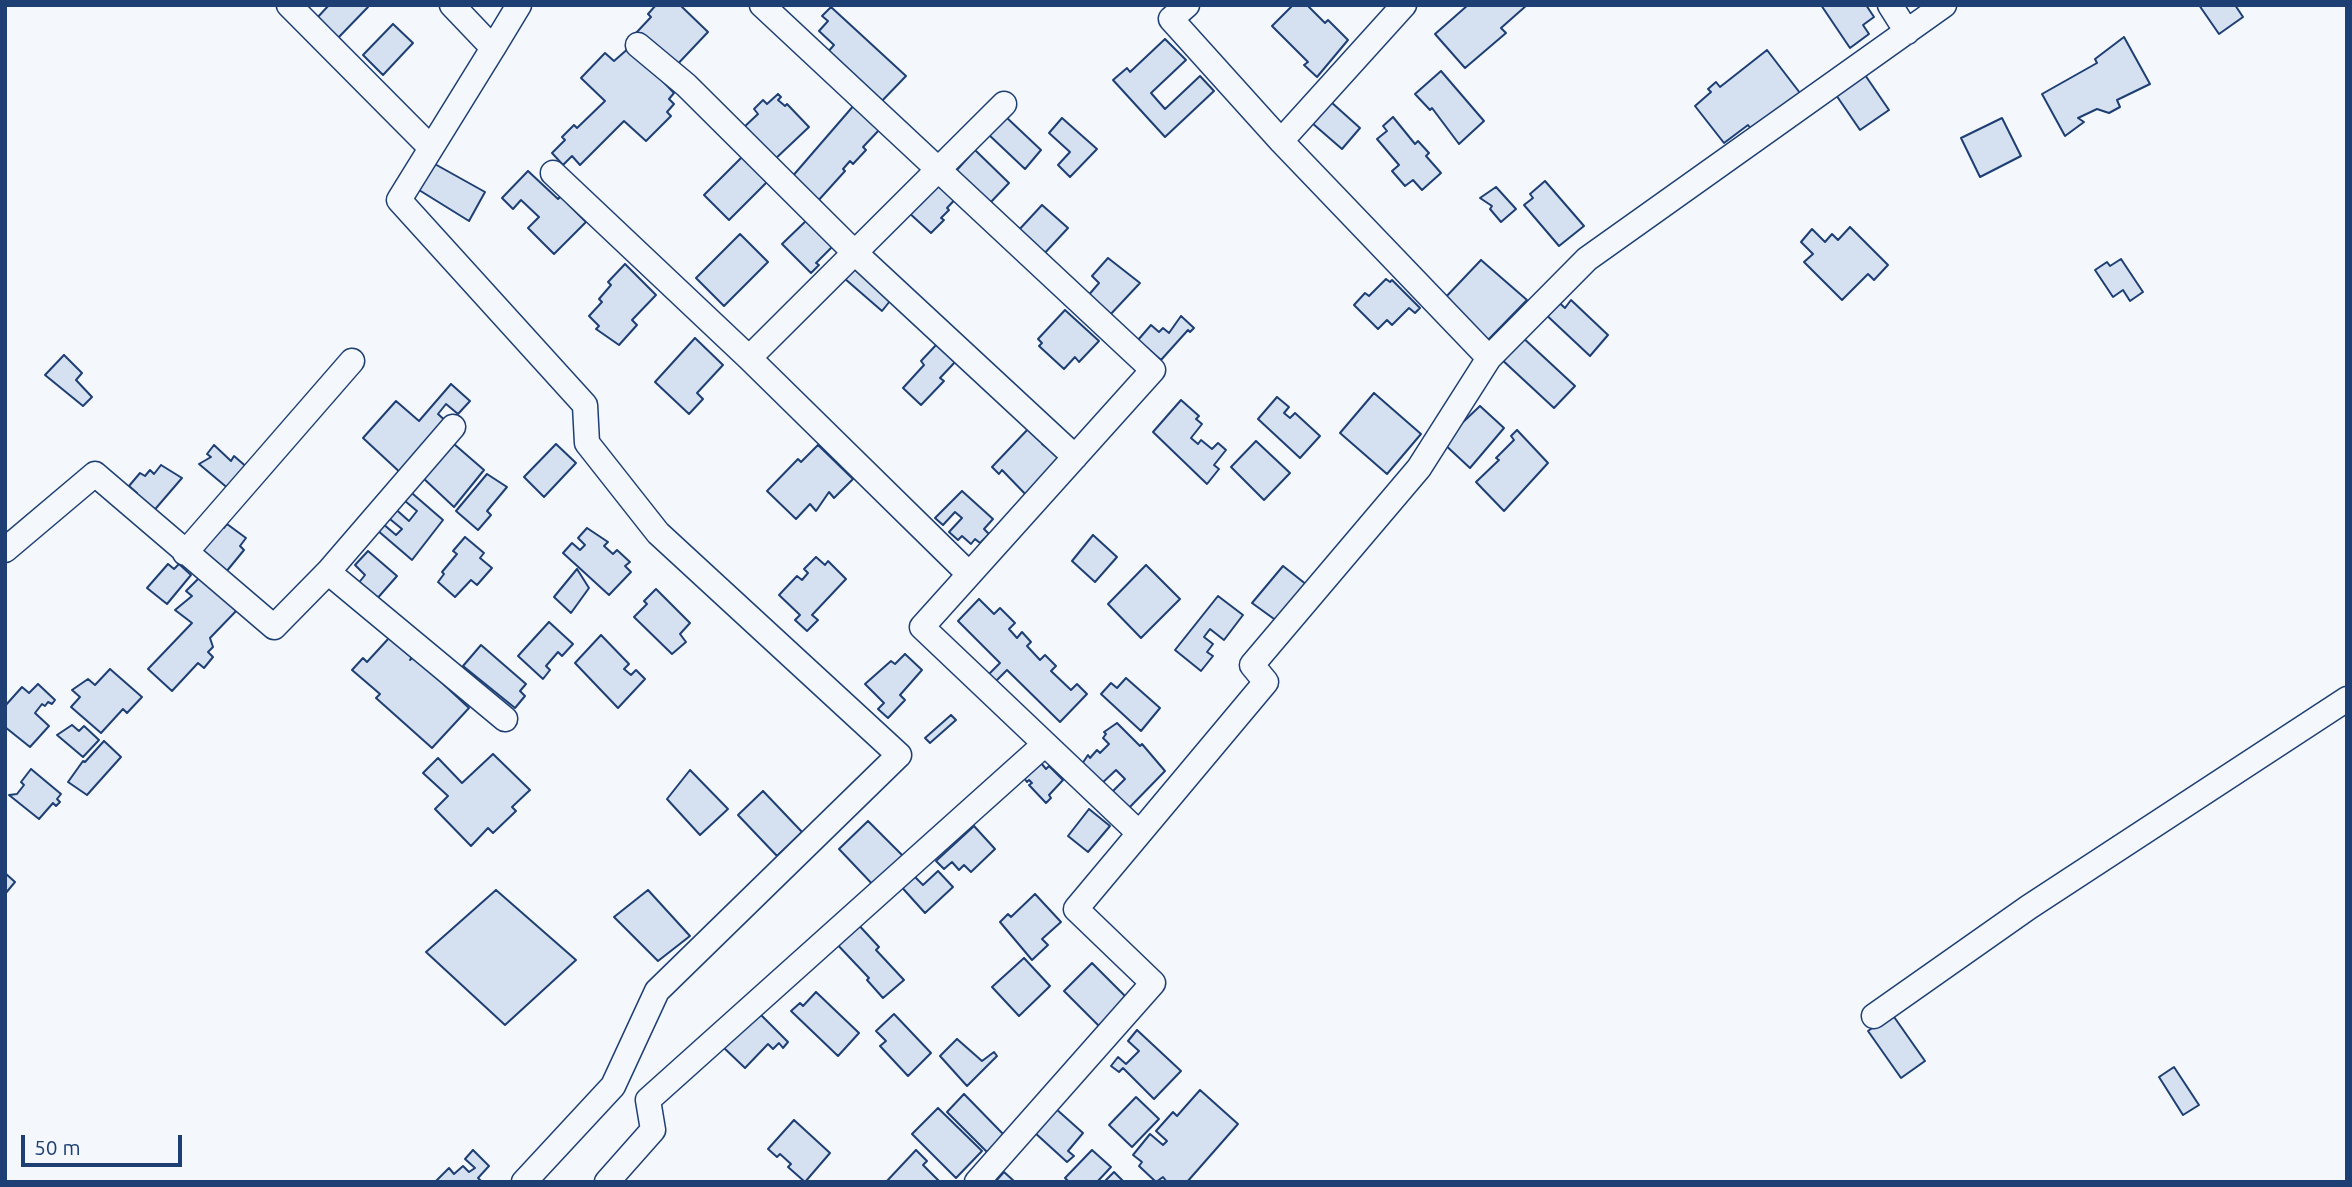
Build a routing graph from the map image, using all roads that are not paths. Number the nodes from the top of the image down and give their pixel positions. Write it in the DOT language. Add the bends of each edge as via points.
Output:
graph roads {
  1 [pos="289,5"];
  2 [pos="452,5"];
  3 [pos="519,5"];
  4 [pos="762,5"];
  5 [pos="1187,5"];
  6 [pos="1404,5"];
  7 [pos="1891,5"];
  8 [pos="1944,5"];
  9 [pos="1907,32"];
  10 [pos="638,45"];
  11 [pos="493,48"];
  12 [pos="1004,104"];
  13 [pos="1281,141"];
  14 [pos="431,148"];
  15 [pos="939,168"];
  16 [pos="553,173"];
  17 [pos="853,251"];
  18 [pos="749,358"];
  19 [pos="1489,358"];
  20 [pos="352,361"];
  21 [pos="453,427"];
  22 [pos="1075,457"];
  23 [pos="5,550"];
  24 [pos="185,553"];
  25 [pos="328,572"];
  26 [pos="969,574"];
  27 [pos="2347,699"];
  28 [pos="505,719"];
  29 [pos="1045,744"];
  30 [pos="1139,834"];
  31 [pos="1874,1016"];
  32 [pos="524,1182"];
  33 [pos="607,1182"];
  34 [pos="977,1182"];
  1 -- 14 [label="street"];
  2 -- 11 [label="street"];
  3 -- 11 [label="street"];
  4 -- 15 [label="street"];
  5 -- 13 [label="street" via="1171,19"];
  6 -- 13 [label="street"];
  7 -- 9 [label="street"];
  8 -- 9 [label="street"];
  9 -- 19 [label="street" via="1587,259"];
  10 -- 17 [label="street" via="686,85"];
  11 -- 14 [label="street"];
  12 -- 15 [label="street"];
  13 -- 19 [label="street"];
  14 -- 32 [label="street" via="399,200 584,404 587,443 658,533 900,755 657,991 613,1086"];
  15 -- 17 [label="street"];
  15 -- 22 [label="street" via="1153,370"];
  16 -- 18 [label="street"];
  17 -- 18 [label="street"];
  17 -- 22 [label="street"];
  18 -- 26 [label="street"];
  19 -- 30 [label="street" via="1419,468 1252,665 1266,682"];
  20 -- 24 [label="street"];
  21 -- 25 [label="street"];
  22 -- 26 [label="street"];
  23 -- 24 [label="street" via="95,474"];
  24 -- 25 [label="street" via="274,627"];
  25 -- 28 [label="street"];
  26 -- 29 [label="street" via="922,626"];
  27 -- 31 [label="street" via="2029,907"];
  29 -- 30 [label="street"];
  29 -- 33 [label="street" via="648,1100 653,1130"];
  30 -- 34 [label="street" via="1076,909 1153,983"];
}
